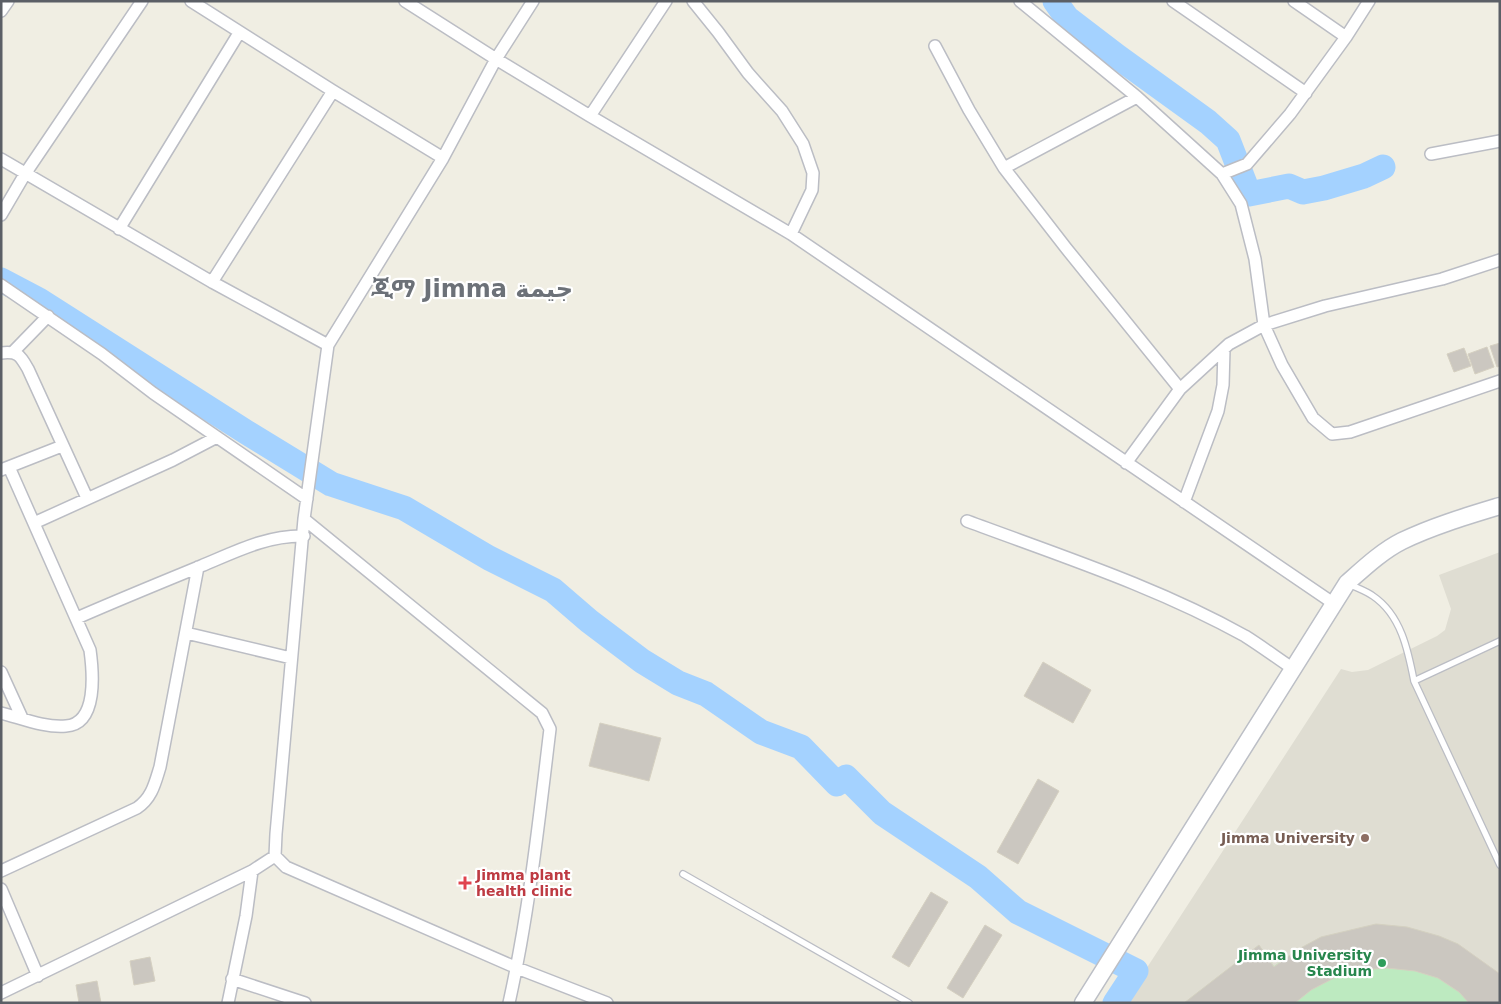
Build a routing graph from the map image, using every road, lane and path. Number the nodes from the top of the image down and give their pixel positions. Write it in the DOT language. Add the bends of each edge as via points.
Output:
graph roads {
  1 [pos="8,1"];
  2 [pos="142,1"];
  3 [pos="191,1"];
  4 [pos="405,1"];
  5 [pos="533,1"];
  6 [pos="666,1"];
  7 [pos="693,1"];
  8 [pos="1020,1"];
  9 [pos="1173,1"];
  10 [pos="1294,1"];
  11 [pos="1368,1"];
  12 [pos="1,10"];
  13 [pos="240,33"];
  14 [pos="1346,37"];
  15 [pos="935,46"];
  16 [pos="496,59"];
  17 [pos="333,91"];
  18 [pos="1306,93"];
  19 [pos="1137,97"];
  20 [pos="590,116"];
  21 [pos="1500,141"];
  22 [pos="1430,154"];
  23 [pos="443,158"];
  24 [pos="1,159"];
  25 [pos="1004,168"];
  26 [pos="25,174"];
  27 [pos="1222,174"];
  28 [pos="1,215"];
  29 [pos="119,229"];
  30 [pos="791,234"];
  31 [pos="1500,260"];
  32 [pos="212,282"];
  33 [pos="1,285"];
  34 [pos="48,316"];
  35 [pos="1264,325"];
  36 [pos="328,345"];
  37 [pos="1224,349"];
  38 [pos="7,353"];
  39 [pos="1500,381"];
  40 [pos="1180,389"];
  41 [pos="217,437"];
  42 [pos="62,446"];
  43 [pos="1126,463"];
  44 [pos="5,469"];
  45 [pos="87,498"];
  46 [pos="307,499"];
  47 [pos="1184,502"];
  48 [pos="1500,506"];
  49 [pos="304,519"];
  50 [pos="967,521"];
  51 [pos="34,523"];
  52 [pos="304,536"];
  53 [pos="198,567"];
  54 [pos="1347,583"];
  55 [pos="1333,603"];
  56 [pos="77,618"];
  57 [pos="186,633"];
  58 [pos="1500,641"];
  59 [pos="291,658"];
  60 [pos="1292,668"];
  61 [pos="1,672"];
  62 [pos="1414,681"];
  63 [pos="1,713"];
  64 [pos="22,718"];
  65 [pos="276,856"];
  66 [pos="1500,865"];
  67 [pos="1,871"];
  68 [pos="252,871"];
  69 [pos="683,874"];
  70 [pos="1,889"];
  71 [pos="516,968"];
  72 [pos="38,976"];
  73 [pos="232,979"];
  74 [pos="1,993"];
  75 [pos="228,1003"];
  76 [pos="305,1003"];
  77 [pos="509,1003"];
  78 [pos="607,1003"];
  79 [pos="909,1003"];
  80 [pos="1083,1003"];
  1 -- 12 [label="street"];
  2 -- 26 [label="street"];
  3 -- 13 [label="street"];
  4 -- 16 [label="street"];
  5 -- 16 [label="street"];
  6 -- 20 [label="street"];
  7 -- 30 [label="street" via="748,73 782,111 803,144 813,173 812,190"];
  8 -- 19 [label="street"];
  9 -- 18 [label="street"];
  10 -- 14 [label="street"];
  11 -- 14 [label="street"];
  13 -- 17 [label="street"];
  13 -- 29 [label="street"];
  14 -- 18 [label="street"];
  15 -- 25 [label="street"];
  16 -- 20 [label="street"];
  16 -- 23 [label="street"];
  17 -- 23 [label="street"];
  17 -- 32 [label="street"];
  18 -- 27 [label="street" via="1247,164"];
  19 -- 25 [label="street"];
  19 -- 27 [label="street"];
  20 -- 30 [label="street"];
  21 -- 22 [label="street"];
  23 -- 36 [label="street"];
  24 -- 26 [label="street"];
  25 -- 40 [label="street"];
  26 -- 28 [label="street"];
  26 -- 29 [label="street"];
  27 -- 35 [label="street" via="1241,204 1255,259"];
  29 -- 32 [label="street"];
  30 -- 43 [label="street"];
  31 -- 35 [label="street" via="1442,279 1324,306"];
  32 -- 36 [label="street"];
  33 -- 34 [label="street"];
  34 -- 38 [label="street"];
  34 -- 41 [label="street"];
  35 -- 37 [label="street"];
  35 -- 39 [label="street" via="1282,365 1313,418 1332,434 1350,432"];
  36 -- 46 [label="street"];
  37 -- 40 [label="street"];
  37 -- 47 [label="street" via="1218,411"];
  38 -- 42 [label="street" via="21,356"];
  40 -- 43 [label="street"];
  41 -- 45 [label="street"];
  41 -- 46 [label="street"];
  42 -- 44 [label="street"];
  42 -- 45 [label="street"];
  43 -- 47 [label="street"];
  44 -- 51 [label="street"];
  45 -- 51 [label="street"];
  46 -- 49 [label="street"];
  47 -- 55 [label="street"];
  48 -- 54 [label="street" via="1401,541 1366,565"];
  49 -- 52 [label="street"];
  49 -- 71 [label="street" via="542,712 547,720 550,729 542,797"];
  50 -- 60 [label="street" via="1142,586 1246,637"];
  51 -- 56 [label="street"];
  52 -- 53 [label="street" via="265,540"];
  52 -- 59 [label="street"];
  53 -- 56 [label="street"];
  53 -- 57 [label="street"];
  54 -- 55 [label="street"];
  54 -- 62 [label="lane" via="1372,595 1394,618 1408,650"];
  55 -- 60 [label="street"];
  56 -- 64 [label="street" via="90,650 92,672 86,715 78,723 66,726"];
  57 -- 59 [label="street"];
  57 -- 67 [label="street" via="160,767 145,803"];
  58 -- 62 [label="lane"];
  59 -- 65 [label="street"];
  60 -- 80 [label="street"];
  61 -- 64 [label="street"];
  62 -- 66 [label="lane"];
  63 -- 64 [label="street"];
  65 -- 68 [label="street"];
  65 -- 71 [label="street" via="286,867"];
  68 -- 72 [label="street"];
  68 -- 73 [label="street"];
  69 -- 79 [label="lane"];
  70 -- 72 [label="street"];
  71 -- 77 [label="street"];
  71 -- 78 [label="street"];
  72 -- 74 [label="street"];
  73 -- 75 [label="street"];
  73 -- 76 [label="street"];
}
